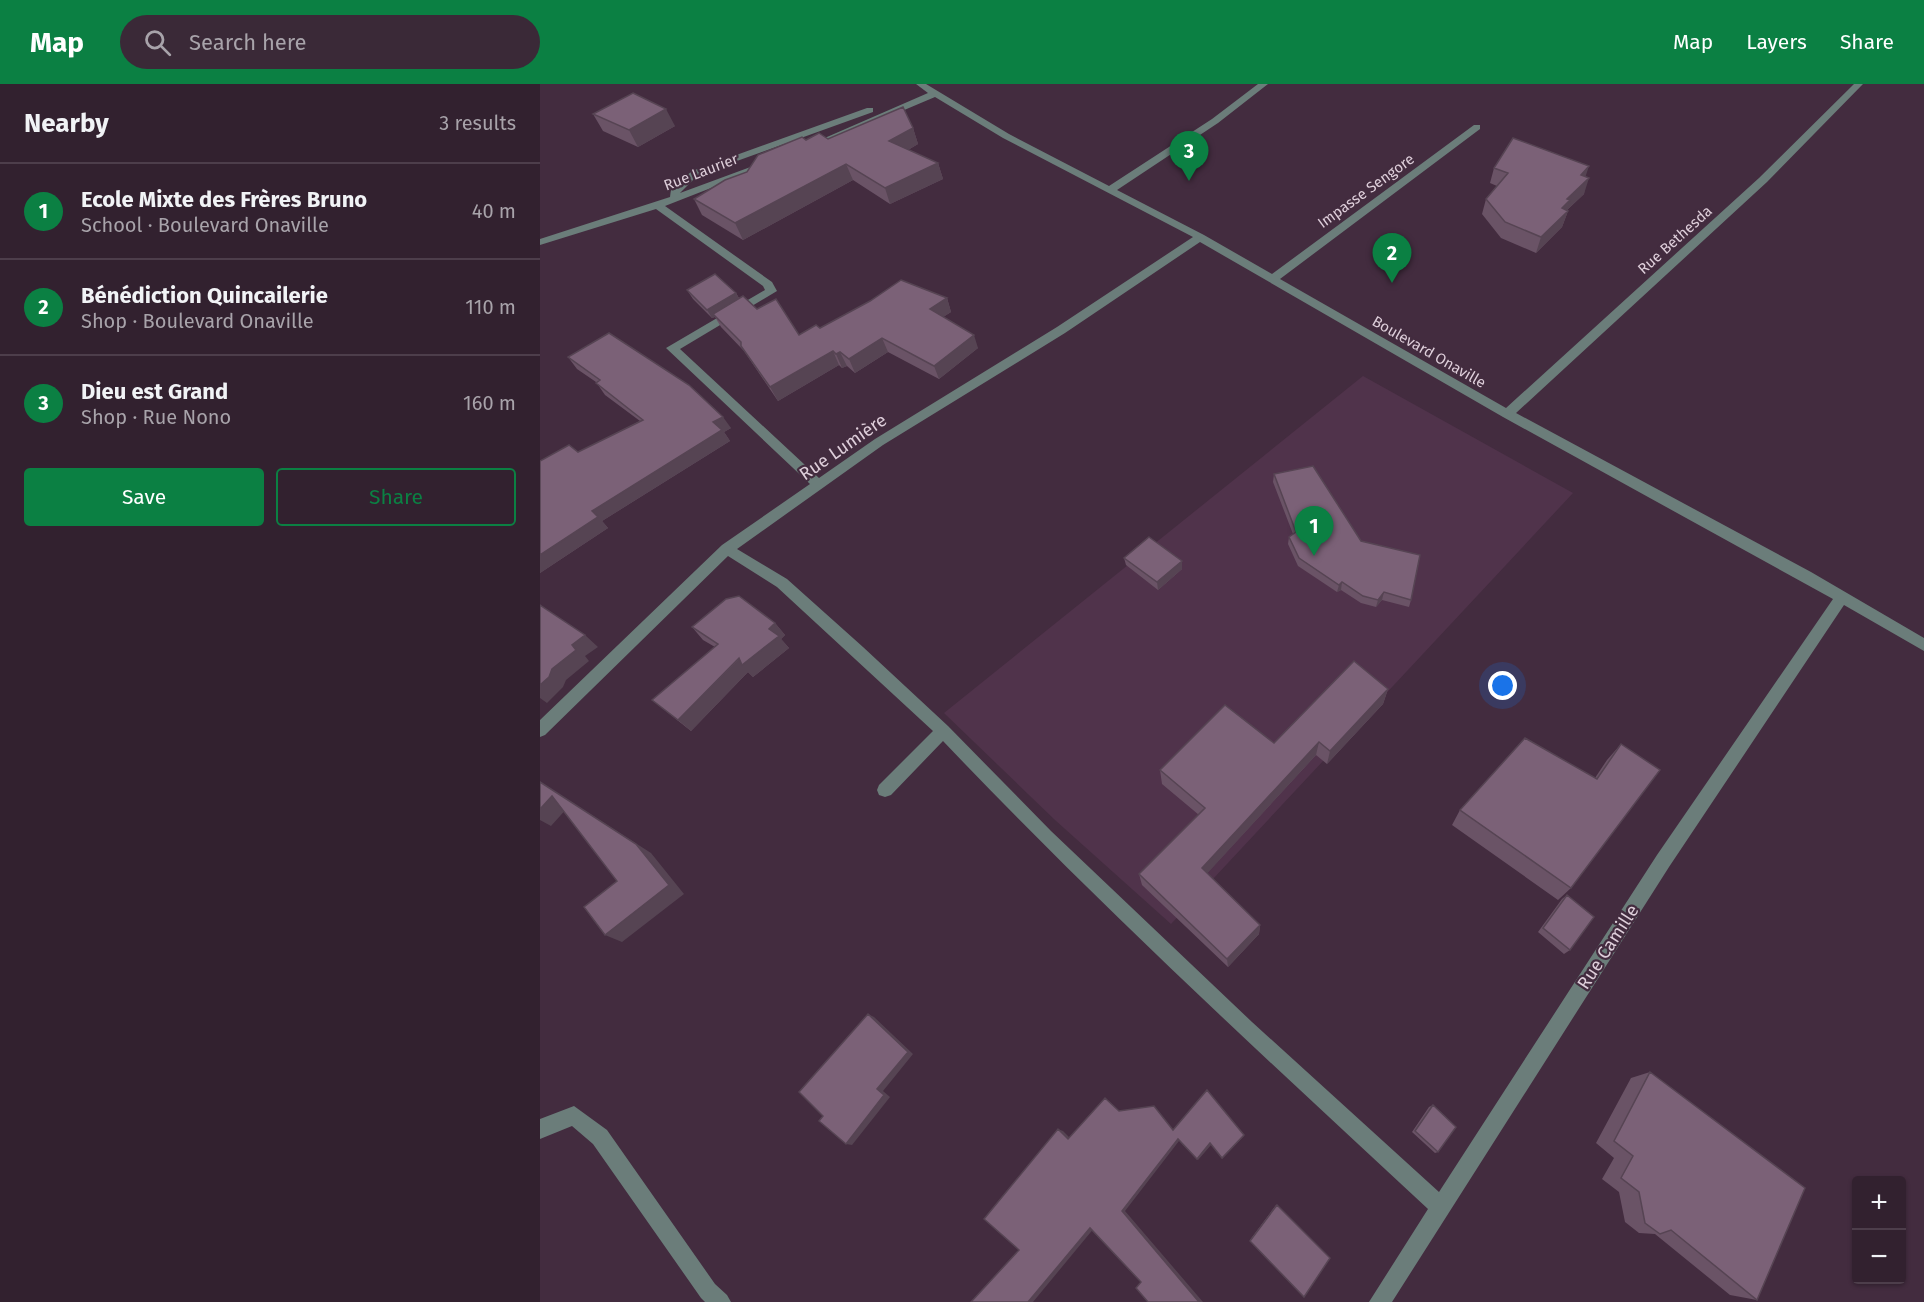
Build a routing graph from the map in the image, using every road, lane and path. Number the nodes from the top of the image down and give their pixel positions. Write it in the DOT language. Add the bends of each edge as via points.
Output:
graph roads {
  1 [pos="1264,84"];
  2 [pos="1859,84"];
  3 [pos="922,86"];
  4 [pos="936,93"];
  5 [pos="1477,127"];
  6 [pos="797,152"];
  7 [pos="778,160"];
  8 [pos="1110,190"];
  9 [pos="675,198"];
  10 [pos="657,205"];
  11 [pos="1200,237"];
  12 [pos="540,242"];
  13 [pos="1273,279"];
  14 [pos="1508,414"];
  15 [pos="819,485"];
  16 [pos="727,549"];
  17 [pos="1842,597"];
  18 [pos="1924,645"];
  19 [pos="540,730"];
  20 [pos="943,730"];
  21 [pos="885,790"];
  22 [pos="540,1129"];
  23 [pos="1441,1208"];
  24 [pos="720,1302"];
  25 [pos="1380,1302"];
  1 -- 8 [label="street"];
  2 -- 14 [label="street, Rue Bethesda" via="1763,180"];
  3 -- 4 [label="street, Boulevard Onaville"];
  3 -- 9 [label="street" via="810,134 695,173 675,191"];
  4 -- 6 [label="street"];
  4 -- 8 [label="street, Boulevard Onaville"];
  5 -- 13 [label="street, Impasse Sengore"];
  7 -- 9 [label="street, Rue Laurier"];
  8 -- 11 [label="street, Boulevard Onaville"];
  9 -- 10 [label="street, Rue Laurier"];
  10 -- 12 [label="street, Rue Laurier"];
  10 -- 15 [label="street" via="768,284 771,291 672,348"];
  11 -- 13 [label="street, Boulevard Onaville"];
  11 -- 15 [label="street, Rue Lumière" via="1061,330 879,442"];
  13 -- 14 [label="street, Boulevard Onaville"];
  14 -- 17 [label="street, Boulevard Onaville"];
  15 -- 16 [label="street, Rue Lumière"];
  16 -- 19 [label="street, Rue Lumière"];
  16 -- 20 [label="street" via="782,582"];
  17 -- 18 [label="street, Boulevard Onaville"];
  17 -- 23 [label="street, Rue Camille" via="1663,861"];
  20 -- 21 [label="street"];
  20 -- 23 [label="street" via="1045,837"];
  22 -- 24 [label="street" via="574,1116 600,1137 708,1291"];
  23 -- 25 [label="street, Rue Camille"];
}
